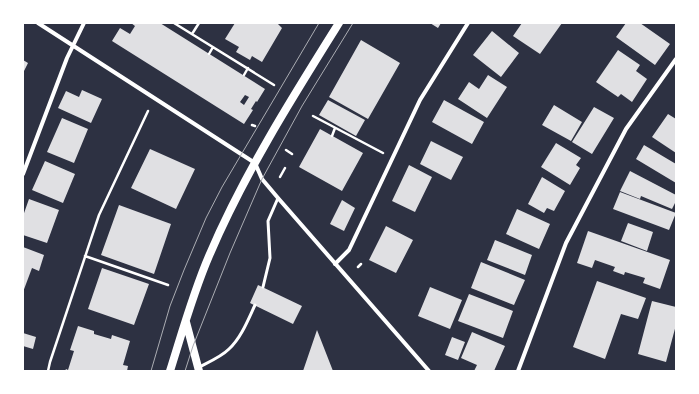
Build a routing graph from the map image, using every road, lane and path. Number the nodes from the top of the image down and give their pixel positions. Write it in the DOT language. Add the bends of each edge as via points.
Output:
graph roads {
  1 [pos="38,23"];
  2 [pos="84,23"];
  3 [pos="174,23"];
  4 [pos="199,23"];
  5 [pos="339,23"];
  6 [pos="468,23"];
  7 [pos="192,34"];
  8 [pos="74,46"];
  9 [pos="213,47"];
  10 [pos="209,54"];
  11 [pos="676,60"];
  12 [pos="248,68"];
  13 [pos="244,75"];
  14 [pos="274,85"];
  15 [pos="148,111"];
  16 [pos="313,116"];
  17 [pos="335,128"];
  18 [pos="332,136"];
  19 [pos="286,150"];
  20 [pos="292,154"];
  21 [pos="394,158"];
  22 [pos="255,163"];
  23 [pos="285,168"];
  24 [pos="23,174"];
  25 [pos="280,177"];
  26 [pos="278,198"];
  27 [pos="85,256"];
  28 [pos="335,264"];
  29 [pos="361,264"];
  30 [pos="358,267"];
  31 [pos="168,285"];
  32 [pos="263,287"];
  33 [pos="255,305"];
  34 [pos="186,321"];
  35 [pos="199,369"];
  36 [pos="48,371"];
  37 [pos="170,371"];
  38 [pos="429,371"];
  39 [pos="518,371"];
  1 -- 8 [label="street"];
  2 -- 8 [label="street"];
  3 -- 7 [label="path"];
  4 -- 7 [label="path"];
  5 -- 22 [label="main road"];
  6 -- 21 [label="street" via="420,100"];
  7 -- 9 [label="path"];
  8 -- 22 [label="street"];
  8 -- 24 [label="street" via="67,58"];
  9 -- 10 [label="path"];
  9 -- 12 [label="path"];
  11 -- 39 [label="street" via="626,129 566,243"];
  12 -- 13 [label="path"];
  12 -- 14 [label="path"];
  15 -- 27 [label="path" via="99,215"];
  16 -- 17 [label="path"];
  17 -- 18 [label="path"];
  17 -- 21 [label="path"];
  19 -- 20 [label="path"];
  21 -- 28 [label="street" via="349,250"];
  22 -- 26 [label="street" via="262,180"];
  22 -- 34 [label="main road" via="209,257"];
  23 -- 25 [label="path"];
  26 -- 28 [label="street"];
  26 -- 32 [label="lane" via="268,221 270,258"];
  27 -- 31 [label="path"];
  27 -- 36 [label="path"];
  28 -- 38 [label="street"];
  29 -- 30 [label="path"];
  33 -- 35 [label="lane" via="229,349"];
  34 -- 35 [label="main road"];
  34 -- 37 [label="main road"];
}
